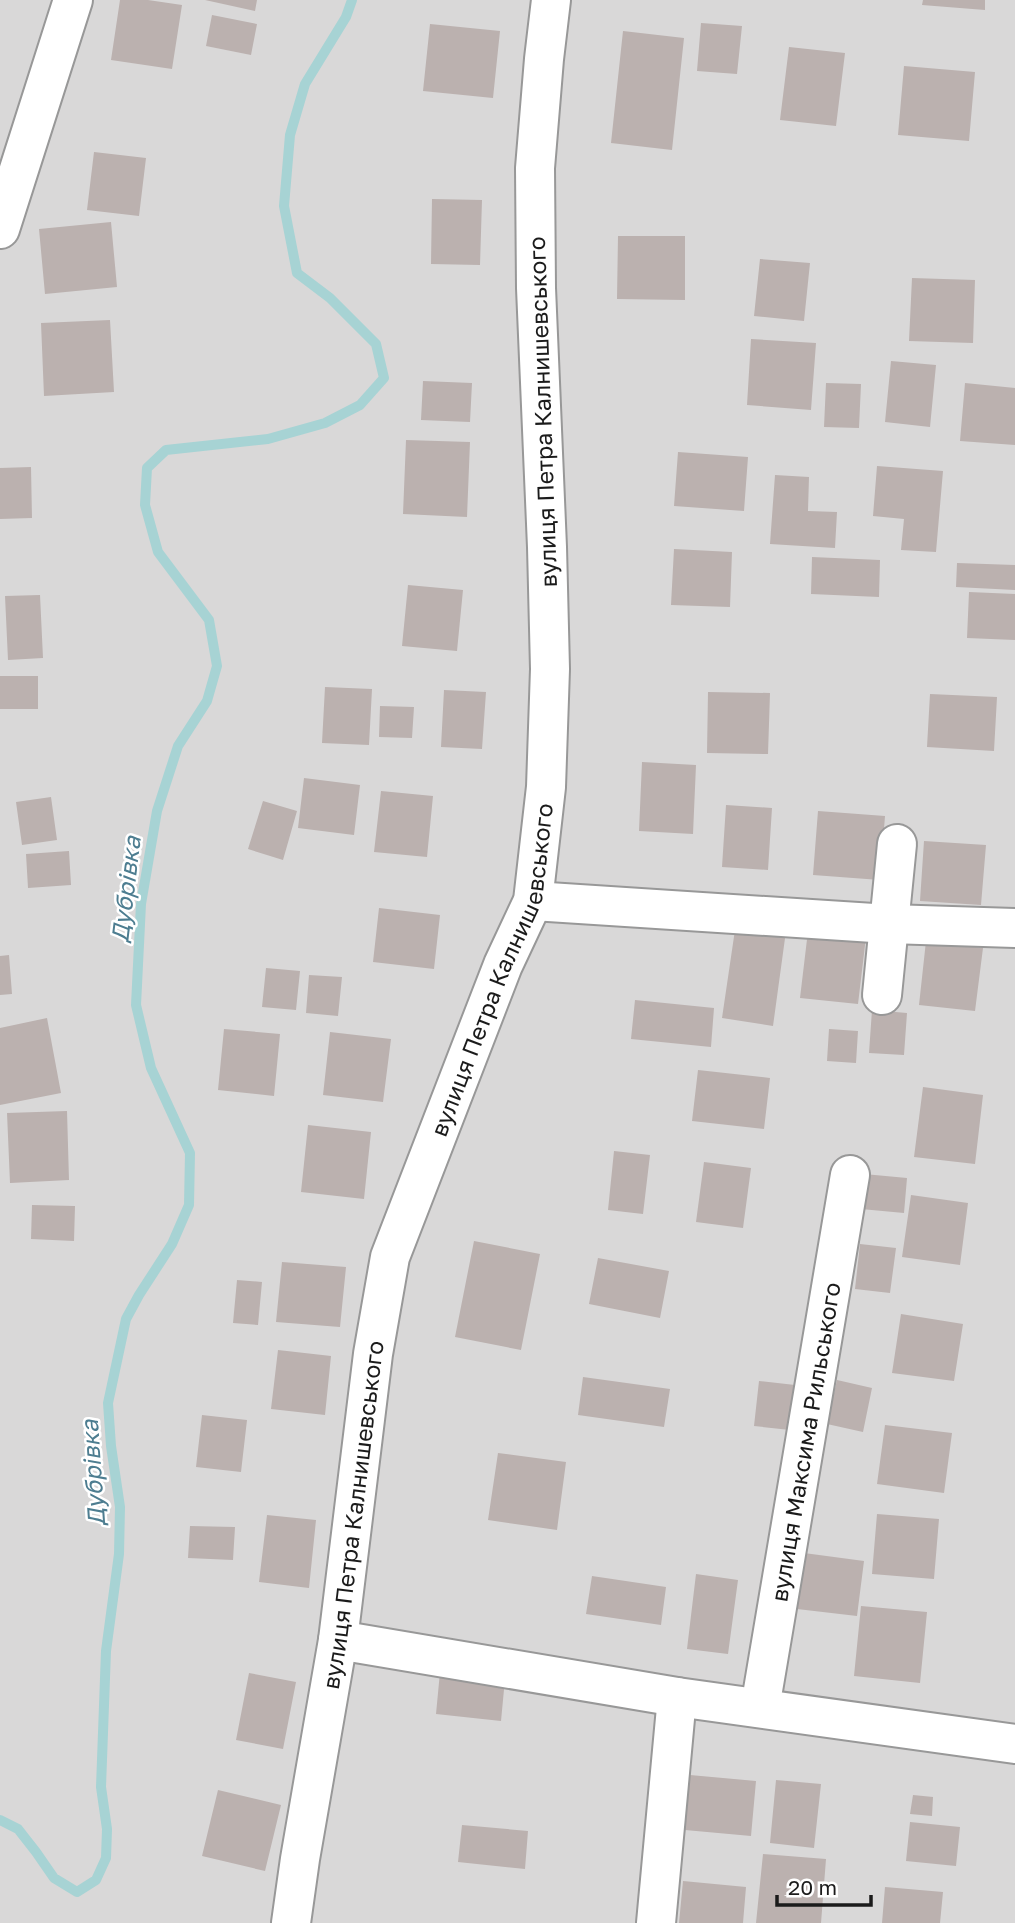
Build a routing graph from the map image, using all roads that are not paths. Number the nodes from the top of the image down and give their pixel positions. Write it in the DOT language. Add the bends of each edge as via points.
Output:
graph roads {
  1 [pos="73,0"];
  2 [pos="551,0"];
  3 [pos="0,229"];
  4 [pos="897,844"];
  5 [pos="533,901"];
  6 [pos="889,924"];
  7 [pos="1015,928"];
  8 [pos="882,995"];
  9 [pos="850,1175"];
  10 [pos="338,1640"];
  11 [pos="677,1697"];
  12 [pos="760,1709"];
  13 [pos="1015,1744"];
  14 [pos="291,1923"];
  15 [pos="656,1923"];
  1 -- 3 [label="street"];
  2 -- 5 [label="street, вулиця Петра Калнишевського" via="536,168 550,669 546,788"];
  4 -- 6 [label="street"];
  5 -- 6 [label="street"];
  5 -- 10 [label="street, вулиця Петра Калнишевського" via="503,965 390,1257 373,1354"];
  6 -- 7 [label="street"];
  6 -- 8 [label="street"];
  9 -- 12 [label="street, вулиця Максима Рильського"];
  10 -- 11 [label="street"];
  10 -- 14 [label="street, вулиця Петра Калнишевського"];
  11 -- 12 [label="street"];
  11 -- 15 [label="street"];
  12 -- 13 [label="street"];
}
